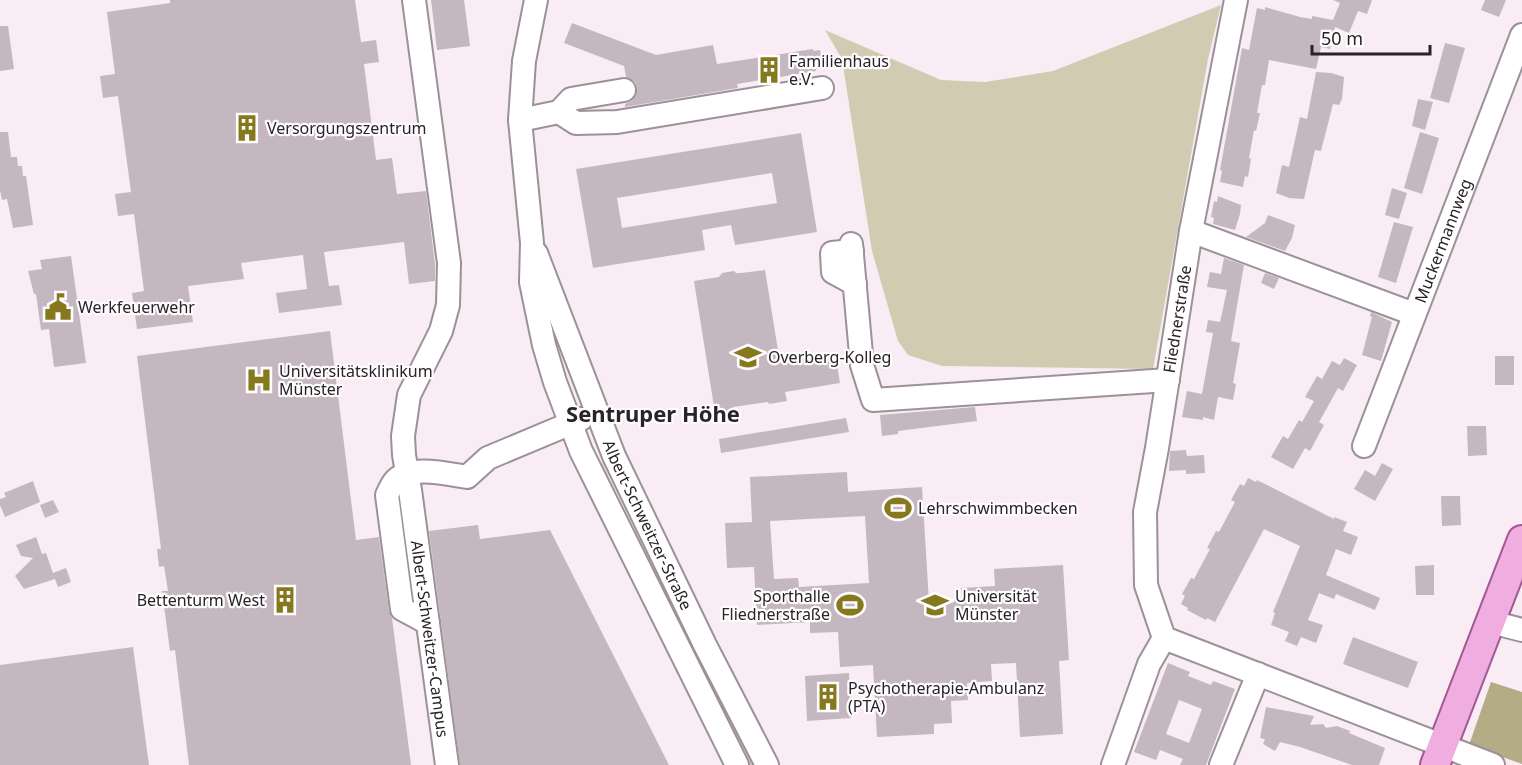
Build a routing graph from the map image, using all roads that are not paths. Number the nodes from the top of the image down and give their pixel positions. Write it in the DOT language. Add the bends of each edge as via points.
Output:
graph roads {
  1 [pos="414,0"];
  2 [pos="536,0"];
  3 [pos="1236,0"];
  4 [pos="1522,35"];
  5 [pos="822,88"];
  6 [pos="624,90"];
  7 [pos="559,112"];
  8 [pos="520,120"];
  9 [pos="1191,231"];
  10 [pos="532,243"];
  11 [pos="851,248"];
  12 [pos="1414,314"];
  13 [pos="1168,380"];
  14 [pos="597,412"];
  15 [pos="570,423"];
  16 [pos="1364,446"];
  17 [pos="407,473"];
  18 [pos="1522,540"];
  19 [pos="1491,622"];
  20 [pos="428,623"];
  21 [pos="1522,630"];
  22 [pos="1164,638"];
  23 [pos="1258,674"];
  24 [pos="1439,755"];
  25 [pos="447,765"];
  26 [pos="736,765"];
  27 [pos="767,765"];
  28 [pos="1113,765"];
  29 [pos="1221,765"];
  30 [pos="1493,765"];
  1 -- 17 [label="street, Albert-Schweitzer-Campus" via="449,263 448,305 441,331 409,395 403,436"];
  2 -- 8 [label="street, Albert-Schweitzer-Straße" via="524,61"];
  3 -- 9 [label="street, Fliednerstraße"];
  4 -- 12 [label="street, Muckermannweg"];
  5 -- 7 [label="street" via="617,122 576,123"];
  6 -- 7 [label="street" via="571,99"];
  7 -- 8 [label="street"];
  8 -- 10 [label="street, Albert-Schweitzer-Straße"];
  9 -- 12 [label="street"];
  9 -- 13 [label="street, Fliednerstraße"];
  10 -- 14 [label="street, Albert-Schweitzer-Straße"];
  10 -- 15 [label="street, Albert-Schweitzer-Straße" via="531,282 538,320"];
  11 -- 13 [label="street" via="862,364 873,400"];
  12 -- 16 [label="street, Muckermannweg"];
  13 -- 22 [label="street, Fliednerstraße" via="1145,512 1146,585"];
  14 -- 15 [label="street"];
  14 -- 27 [label="street, Albert-Schweitzer-Straße" via="614,456 705,645"];
  15 -- 17 [label="street" via="488,458 467,477"];
  15 -- 26 [label="street, Albert-Schweitzer-Straße" via="587,466"];
  17 -- 20 [label="street, Albert-Schweitzer-Campus"];
  17 -- 20 [label="street" via="394,481 387,495 398,584 402,609"];
  18 -- 19 [label="main road"];
  19 -- 21 [label="street"];
  19 -- 24 [label="main road"];
  20 -- 25 [label="street, Albert-Schweitzer-Campus"];
  22 -- 23 [label="street"];
  22 -- 28 [label="street" via="1149,664"];
  23 -- 24 [label="street"];
  23 -- 29 [label="street"];
  24 -- 30 [label="street"];
}
